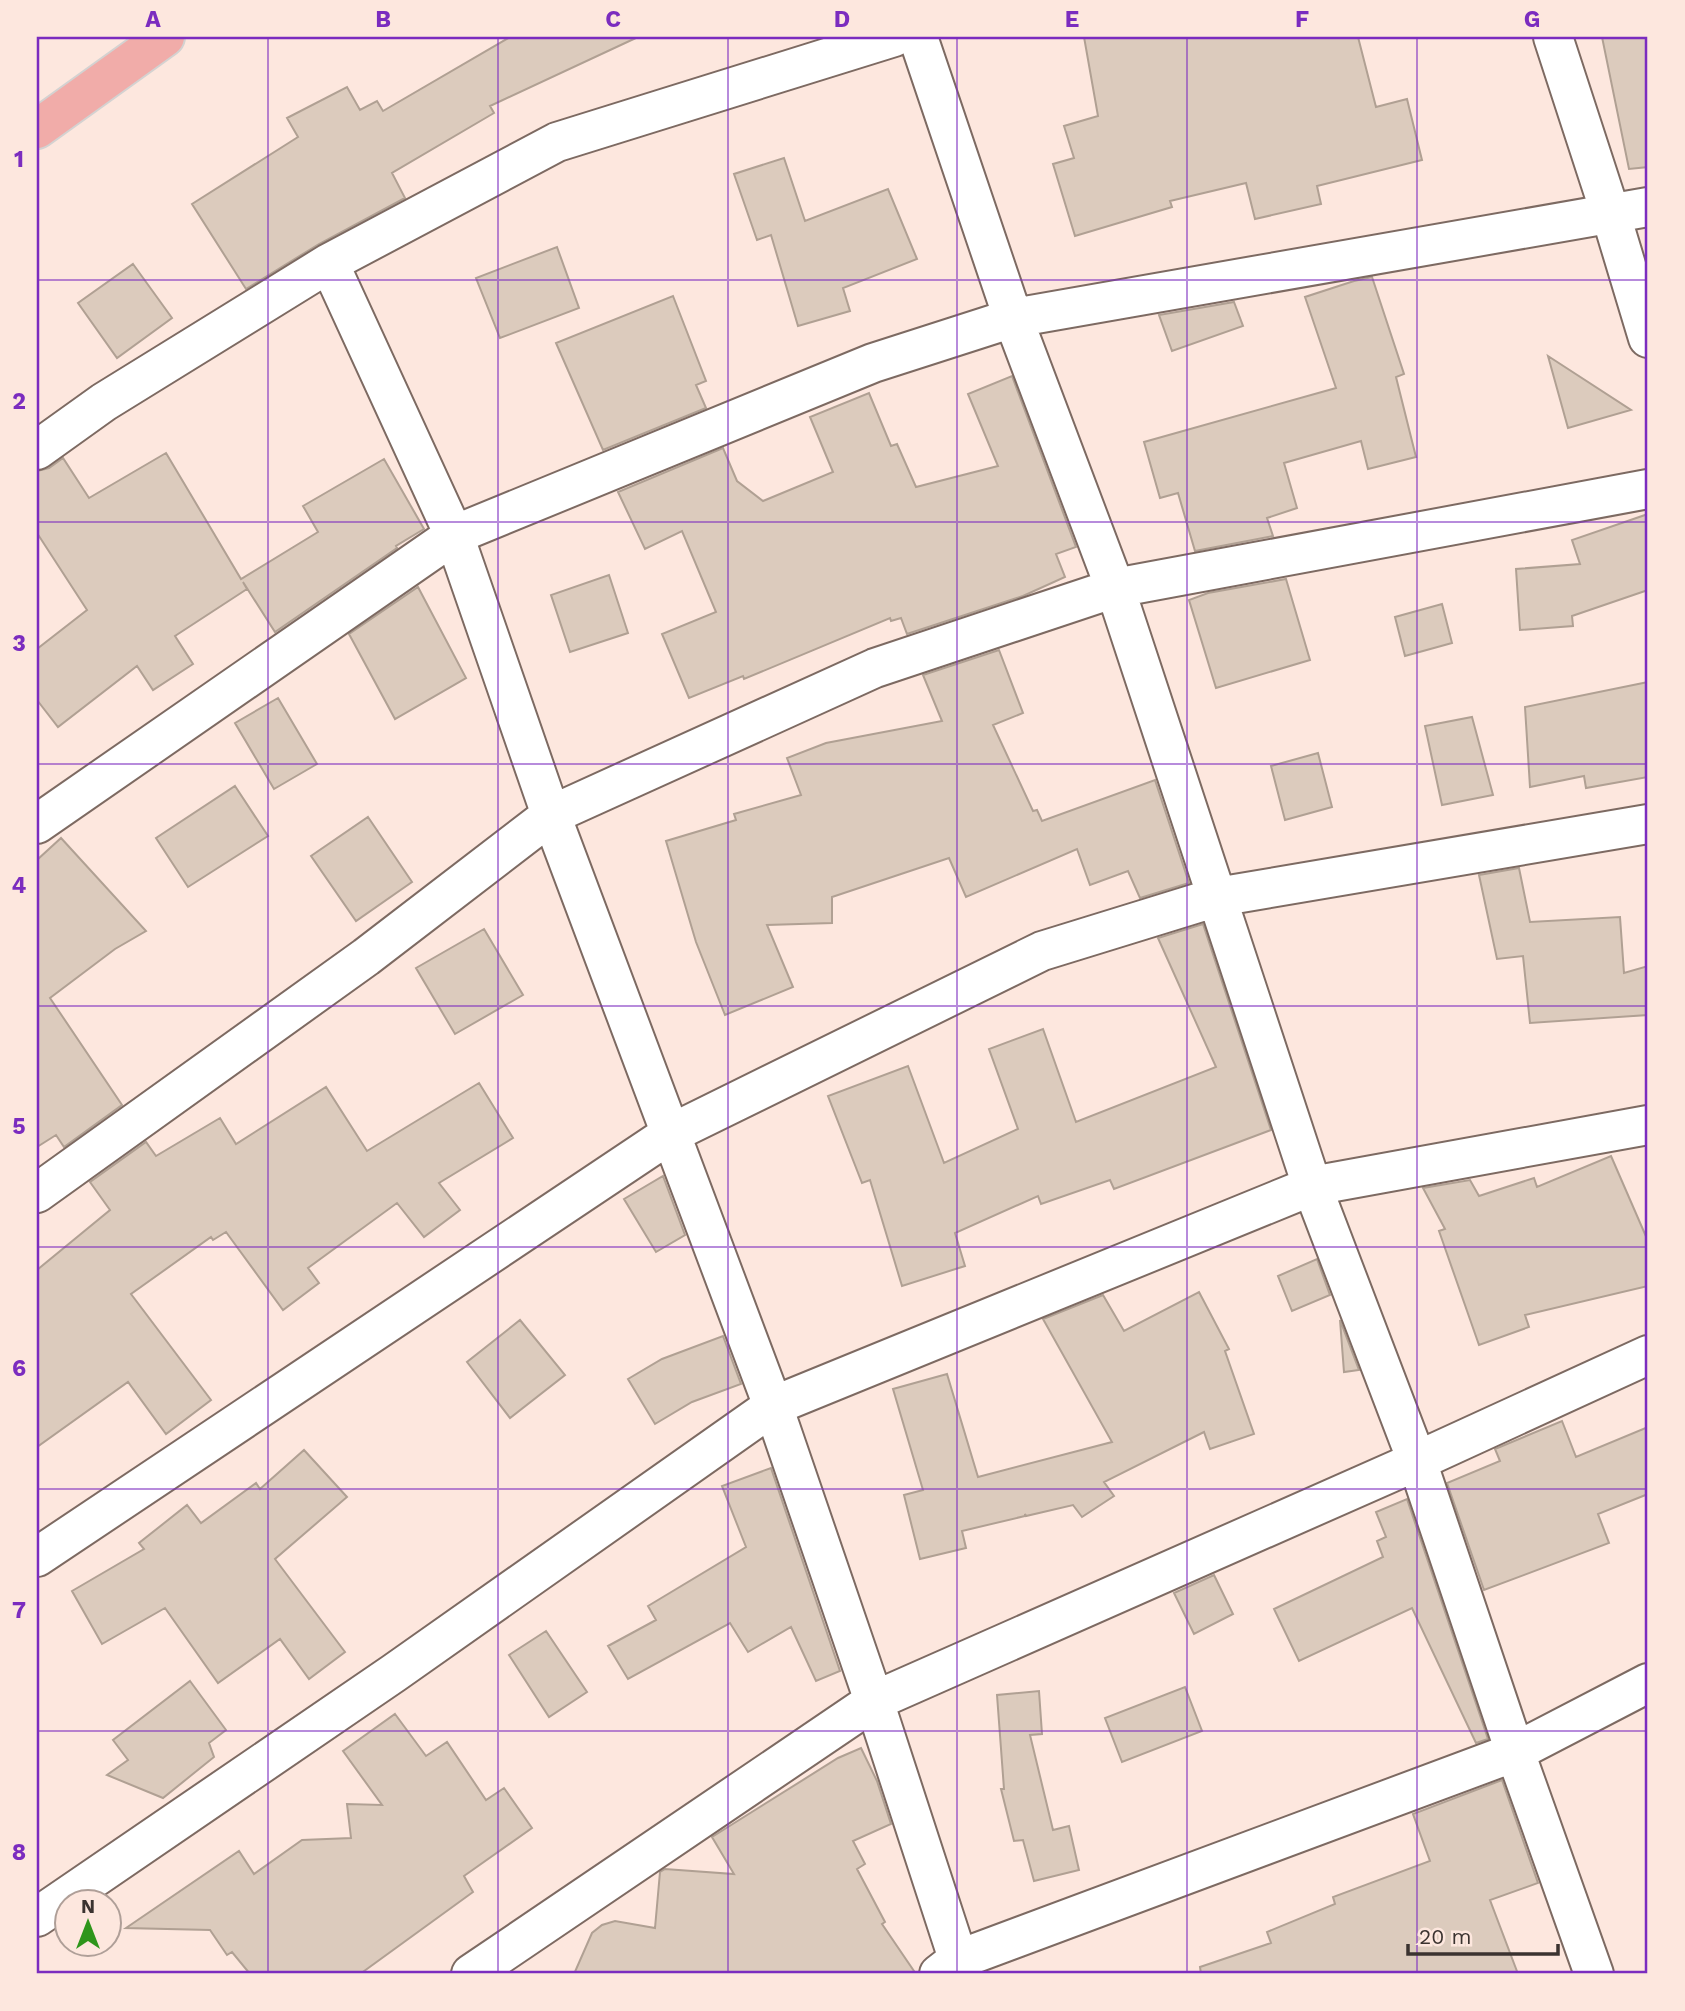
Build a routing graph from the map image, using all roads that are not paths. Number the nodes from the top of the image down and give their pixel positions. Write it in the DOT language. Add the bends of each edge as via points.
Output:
graph roads {
  1 [pos="165,37"];
  2 [pos="894,37"];
  3 [pos="918,37"];
  4 [pos="1553,37"];
  5 [pos="37,129"];
  6 [pos="1648,207"];
  7 [pos="1611,212"];
  8 [pos="329,263"];
  9 [pos="1013,318"];
  10 [pos="1648,338"];
  11 [pos="37,450"];
  12 [pos="1648,489"];
  13 [pos="454,535"];
  14 [pos="1115,588"];
  15 [pos="551,815"];
  16 [pos="37,824"];
  17 [pos="1648,824"];
  18 [pos="1217,897"];
  19 [pos="1648,1125"];
  20 [pos="670,1134"];
  21 [pos="1312,1186"];
  22 [pos="37,1193"];
  23 [pos="1648,1355"];
  24 [pos="773,1406"];
  25 [pos="1417,1461"];
  26 [pos="37,1557"];
  27 [pos="1648,1683"];
  28 [pos="874,1702"];
  29 [pos="1515,1752"];
  30 [pos="37,1917"];
  31 [pos="953,1969"];
  32 [pos="471,1974"];
  33 [pos="1594,1974"];
  1 -- 5 [label="main road"];
  2 -- 8 [label="street" via="558,142"];
  3 -- 9 [label="street"];
  4 -- 7 [label="street"];
  6 -- 7 [label="street"];
  7 -- 9 [label="street"];
  7 -- 10 [label="street"];
  8 -- 11 [label="street" via="104,402"];
  8 -- 13 [label="street"];
  9 -- 13 [label="street" via="873,363"];
  9 -- 14 [label="street"];
  12 -- 14 [label="street"];
  13 -- 15 [label="street"];
  13 -- 16 [label="street"];
  14 -- 15 [label="street" via="875,668"];
  14 -- 18 [label="street"];
  15 -- 20 [label="street"];
  15 -- 22 [label="street" via="366,957"];
  17 -- 18 [label="street"];
  18 -- 20 [label="street" via="1042,951"];
  18 -- 21 [label="street"];
  19 -- 21 [label="street"];
  20 -- 24 [label="street"];
  20 -- 26 [label="street"];
  21 -- 24 [label="street"];
  21 -- 25 [label="street"];
  23 -- 25 [label="street"];
  24 -- 28 [label="street"];
  24 -- 30 [label="street"];
  25 -- 28 [label="street"];
  25 -- 29 [label="street"];
  27 -- 29 [label="street"];
  28 -- 31 [label="street"];
  28 -- 32 [label="street"];
  29 -- 31 [label="street"];
  29 -- 33 [label="street"];
}
